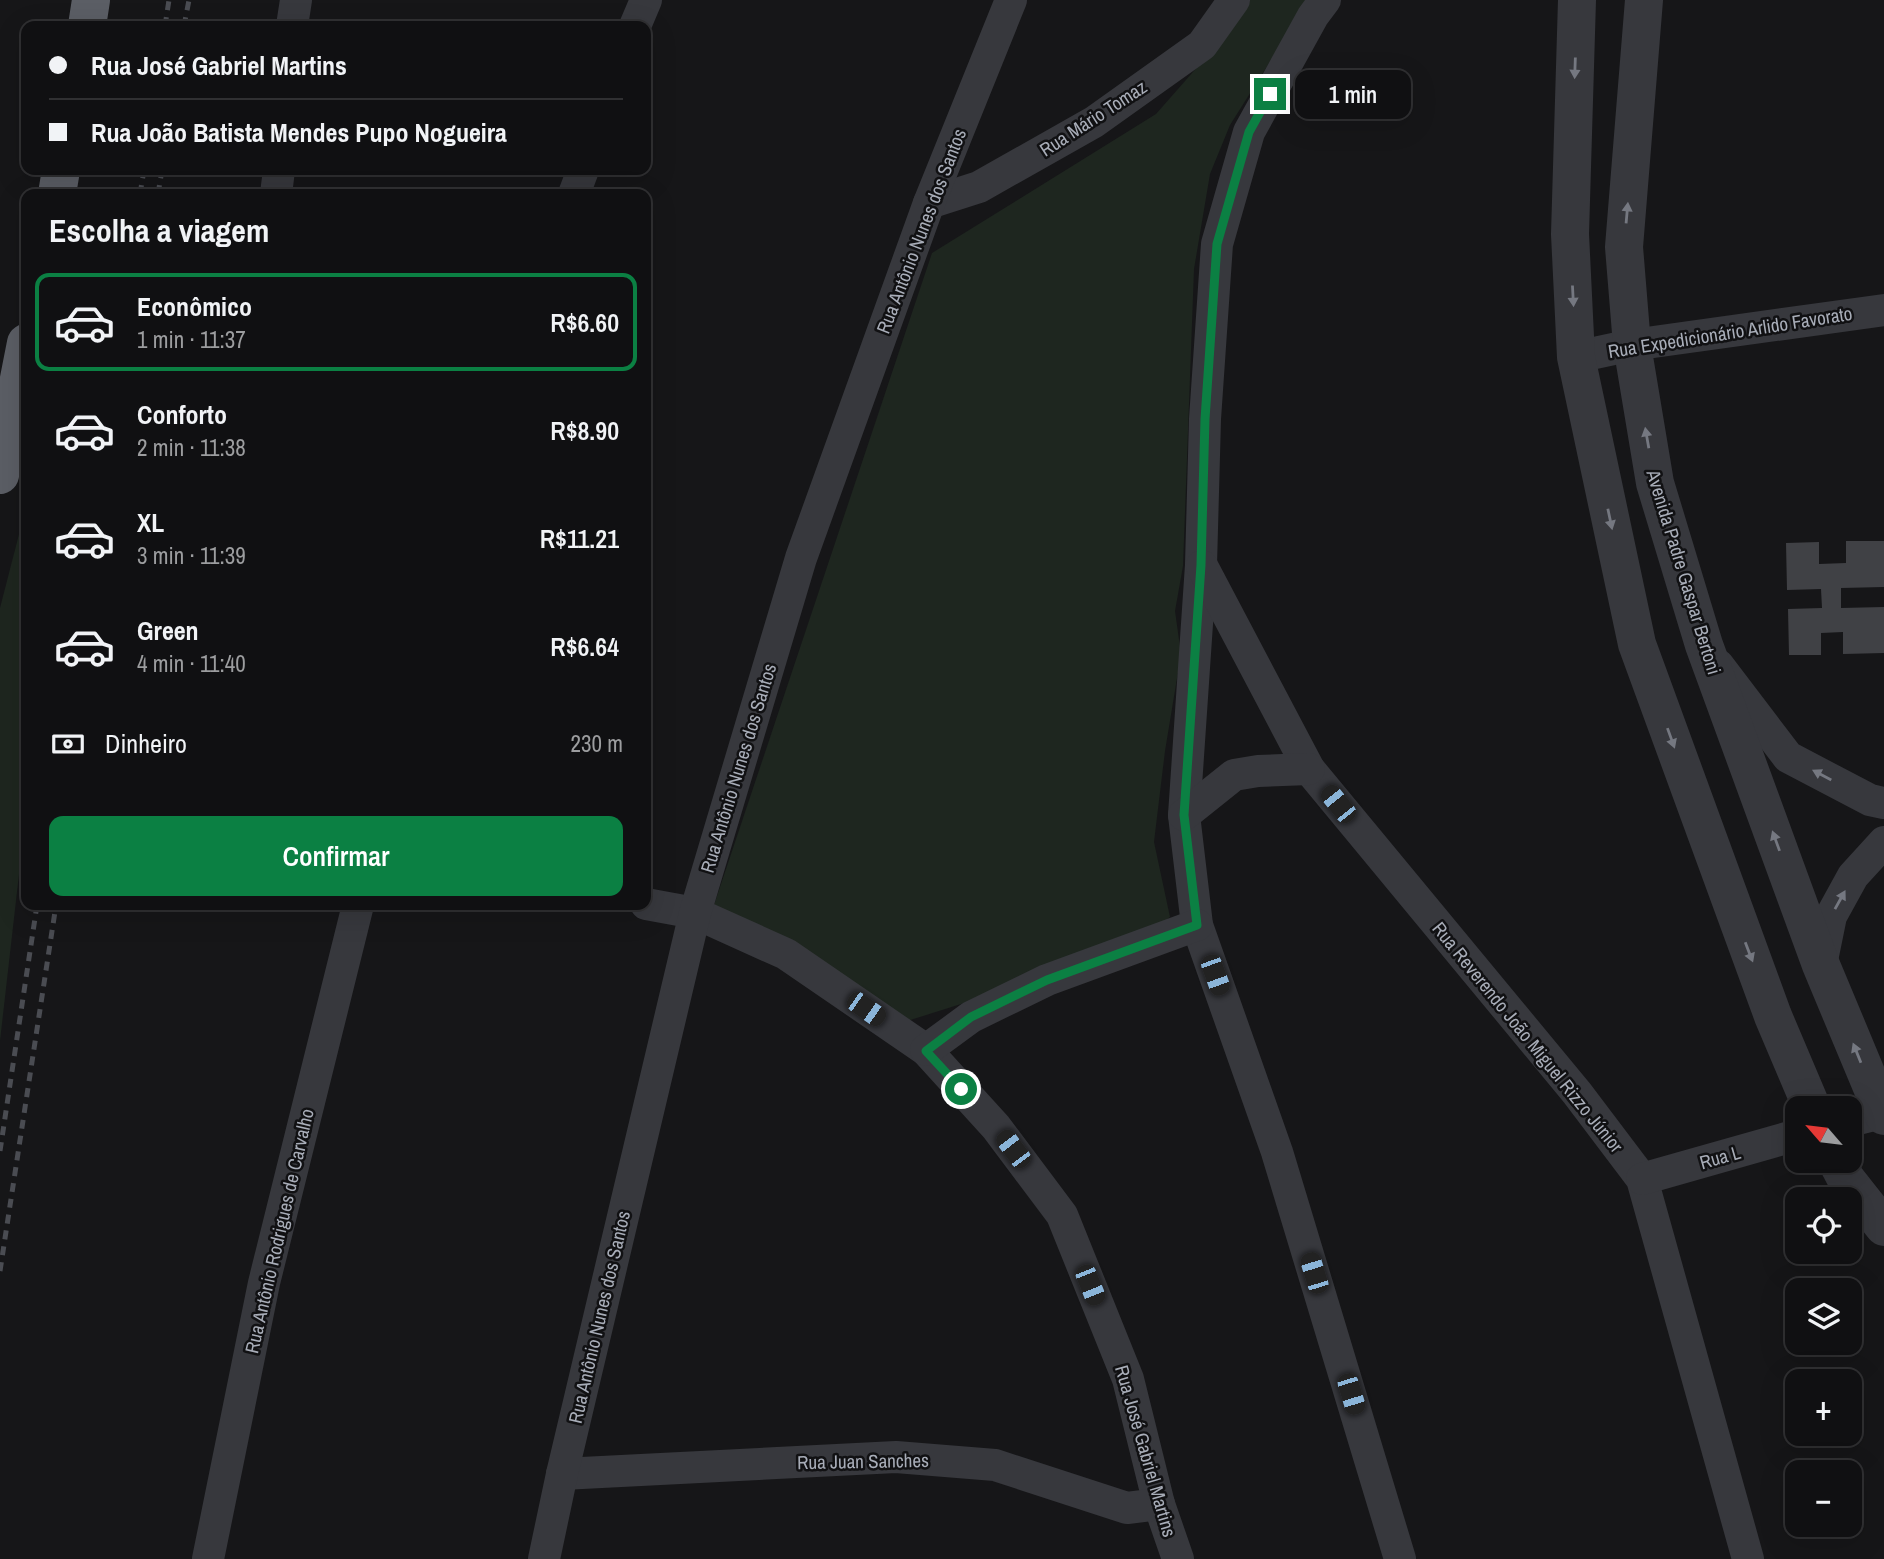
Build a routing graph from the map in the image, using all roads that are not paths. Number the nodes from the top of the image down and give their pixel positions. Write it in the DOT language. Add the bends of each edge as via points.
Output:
graph roads {
  1 [pos="91,0"];
  2 [pos="296,0"];
  3 [pos="646,0"];
  4 [pos="1011,0"];
  5 [pos="1234,0"];
  6 [pos="1325,0"];
  7 [pos="1577,0"];
  8 [pos="1644,0"];
  9 [pos="88,21"];
  10 [pos="293,21"];
  11 [pos="637,21"];
  12 [pos="929,203"];
  13 [pos="1884,310"];
  14 [pos="1632,345"];
  15 [pos="1576,357"];
  16 [pos="21,368"];
  17 [pos="0,475"];
  18 [pos="1201,565"];
  19 [pos="1704,645"];
  20 [pos="1309,769"];
  21 [pos="1884,803"];
  22 [pos="1184,815"];
  23 [pos="1884,842"];
  24 [pos="651,905"];
  25 [pos="357,910"];
  26 [pos="695,913"];
  27 [pos="1197,925"];
  28 [pos="1821,965"];
  29 [pos="926,1051"];
  30 [pos="1807,1096"];
  31 [pos="1872,1117"];
  32 [pos="1785,1138"];
  33 [pos="1842,1173"];
  34 [pos="1642,1179"];
  35 [pos="1884,1227"];
  36 [pos="562,1474"];
  37 [pos="1158,1504"];
  38 [pos="208,1559"];
  39 [pos="544,1559"];
  40 [pos="1178,1559"];
  41 [pos="1401,1559"];
  42 [pos="1748,1559"];
  1 -- 9 [label="highway"];
  2 -- 10 [label="street"];
  3 -- 11 [label="street"];
  4 -- 12 [label="street, Rua Antônio Nunes dos Santos"];
  5 -- 12 [label="street, Rua Mário Tomaz" via="1202,45 1094,122 979,187"];
  6 -- 18 [label="street" via="1249,132 1217,244"];
  7 -- 15 [label="street, one-way" via="1570,234"];
  14 -- 8 [label="street, Avenida Padre Gaspar Bertoni, one-way" via="1624,247"];
  12 -- 26 [label="street, Rua Antônio Nunes dos Santos" via="801,558"];
  13 -- 14 [label="street, Rua Expedicionário Arlido Favorato"];
  14 -- 15 [label="street, Rua Expedicionário Arlido Favorato"];
  19 -- 14 [label="street, Avenida Padre Gaspar Bertoni, one-way" via="1655,483"];
  15 -- 30 [label="street, one-way" via="1637,644 1773,1016"];
  16 -- 17 [label="highway"];
  18 -- 20 [label="street, Rua Reverendo João Miguel Rizzo Júnior"];
  18 -- 22 [label="street"];
  21 -- 19 [label="street, one-way" via="1788,757"];
  28 -- 19 [label="street, Avenida Padre Gaspar Bertoni, one-way"];
  20 -- 22 [label="street" via="1234,775"];
  20 -- 34 [label="street, Rua Reverendo João Miguel Rizzo Júnior" via="1577,1093"];
  22 -- 27 [label="street"];
  28 -- 23 [label="street, one-way" via="1832,916 1853,876"];
  24 -- 26 [label="street, Rua José Gabriel Martins"];
  25 -- 38 [label="street, Rua Antônio Rodrigues de Carvalho" via="264,1283"];
  26 -- 29 [label="street, Rua José Gabriel Martins" via="786,954"];
  26 -- 36 [label="street, Rua Antônio Nunes dos Santos"];
  27 -- 29 [label="street" via="1047,980 971,1017"];
  27 -- 41 [label="street" via="1277,1152"];
  31 -- 28 [label="street, Avenida Padre Gaspar Bertoni, one-way"];
  29 -- 37 [label="street, Rua José Gabriel Martins" via="996,1127 1062,1215 1128,1379"];
  32 -- 34 [label="street, Rua L"];
  33 -- 35 [label="street"];
  34 -- 42 [label="street, Rua Reverendo João Miguel Rizzo Júnior"];
  36 -- 37 [label="street, Rua Juan Sanches" via="896,1457 995,1465 1127,1508"];
  36 -- 39 [label="street, Rua Antônio Nunes dos Santos"];
  37 -- 40 [label="street, Rua José Gabriel Martins"];
}
